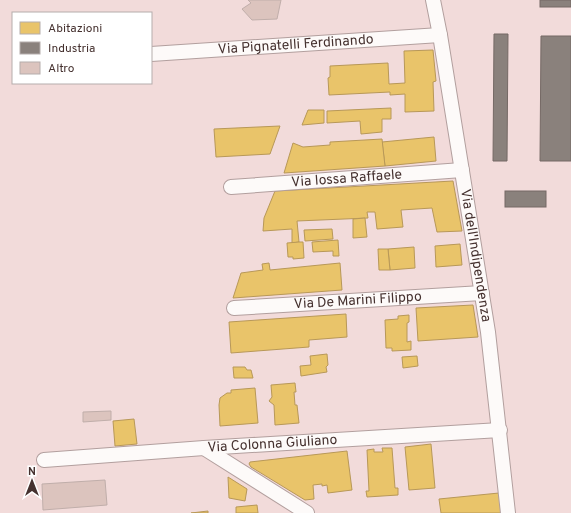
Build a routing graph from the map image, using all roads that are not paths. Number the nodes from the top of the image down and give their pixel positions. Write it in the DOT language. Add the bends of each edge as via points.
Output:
graph roads {
  1 [pos="433,0"];
  2 [pos="440,35"];
  3 [pos="152,54"];
  4 [pos="462,170"];
  5 [pos="231,187"];
  6 [pos="482,293"];
  7 [pos="234,308"];
  8 [pos="500,430"];
  9 [pos="204,448"];
  10 [pos="44,460"];
  11 [pos="307,513"];
  12 [pos="508,513"];
  1 -- 2 [label="street, Via dell'Indipendenza"];
  2 -- 3 [label="street, Via Pignatelli Ferdinando"];
  2 -- 4 [label="street, Via dell'Indipendenza"];
  4 -- 5 [label="street, Via Iossa Raffaele"];
  4 -- 6 [label="street, Via dell'Indipendenza"];
  6 -- 7 [label="street, Via De Marini Filippo"];
  6 -- 8 [label="street, Via dell'Indipendenza"];
  8 -- 9 [label="street, Via Colonna Giuliano"];
  8 -- 12 [label="street, Via dell'Indipendenza"];
  9 -- 10 [label="street, Via Colonna Giuliano"];
  9 -- 11 [label="street"];
}
